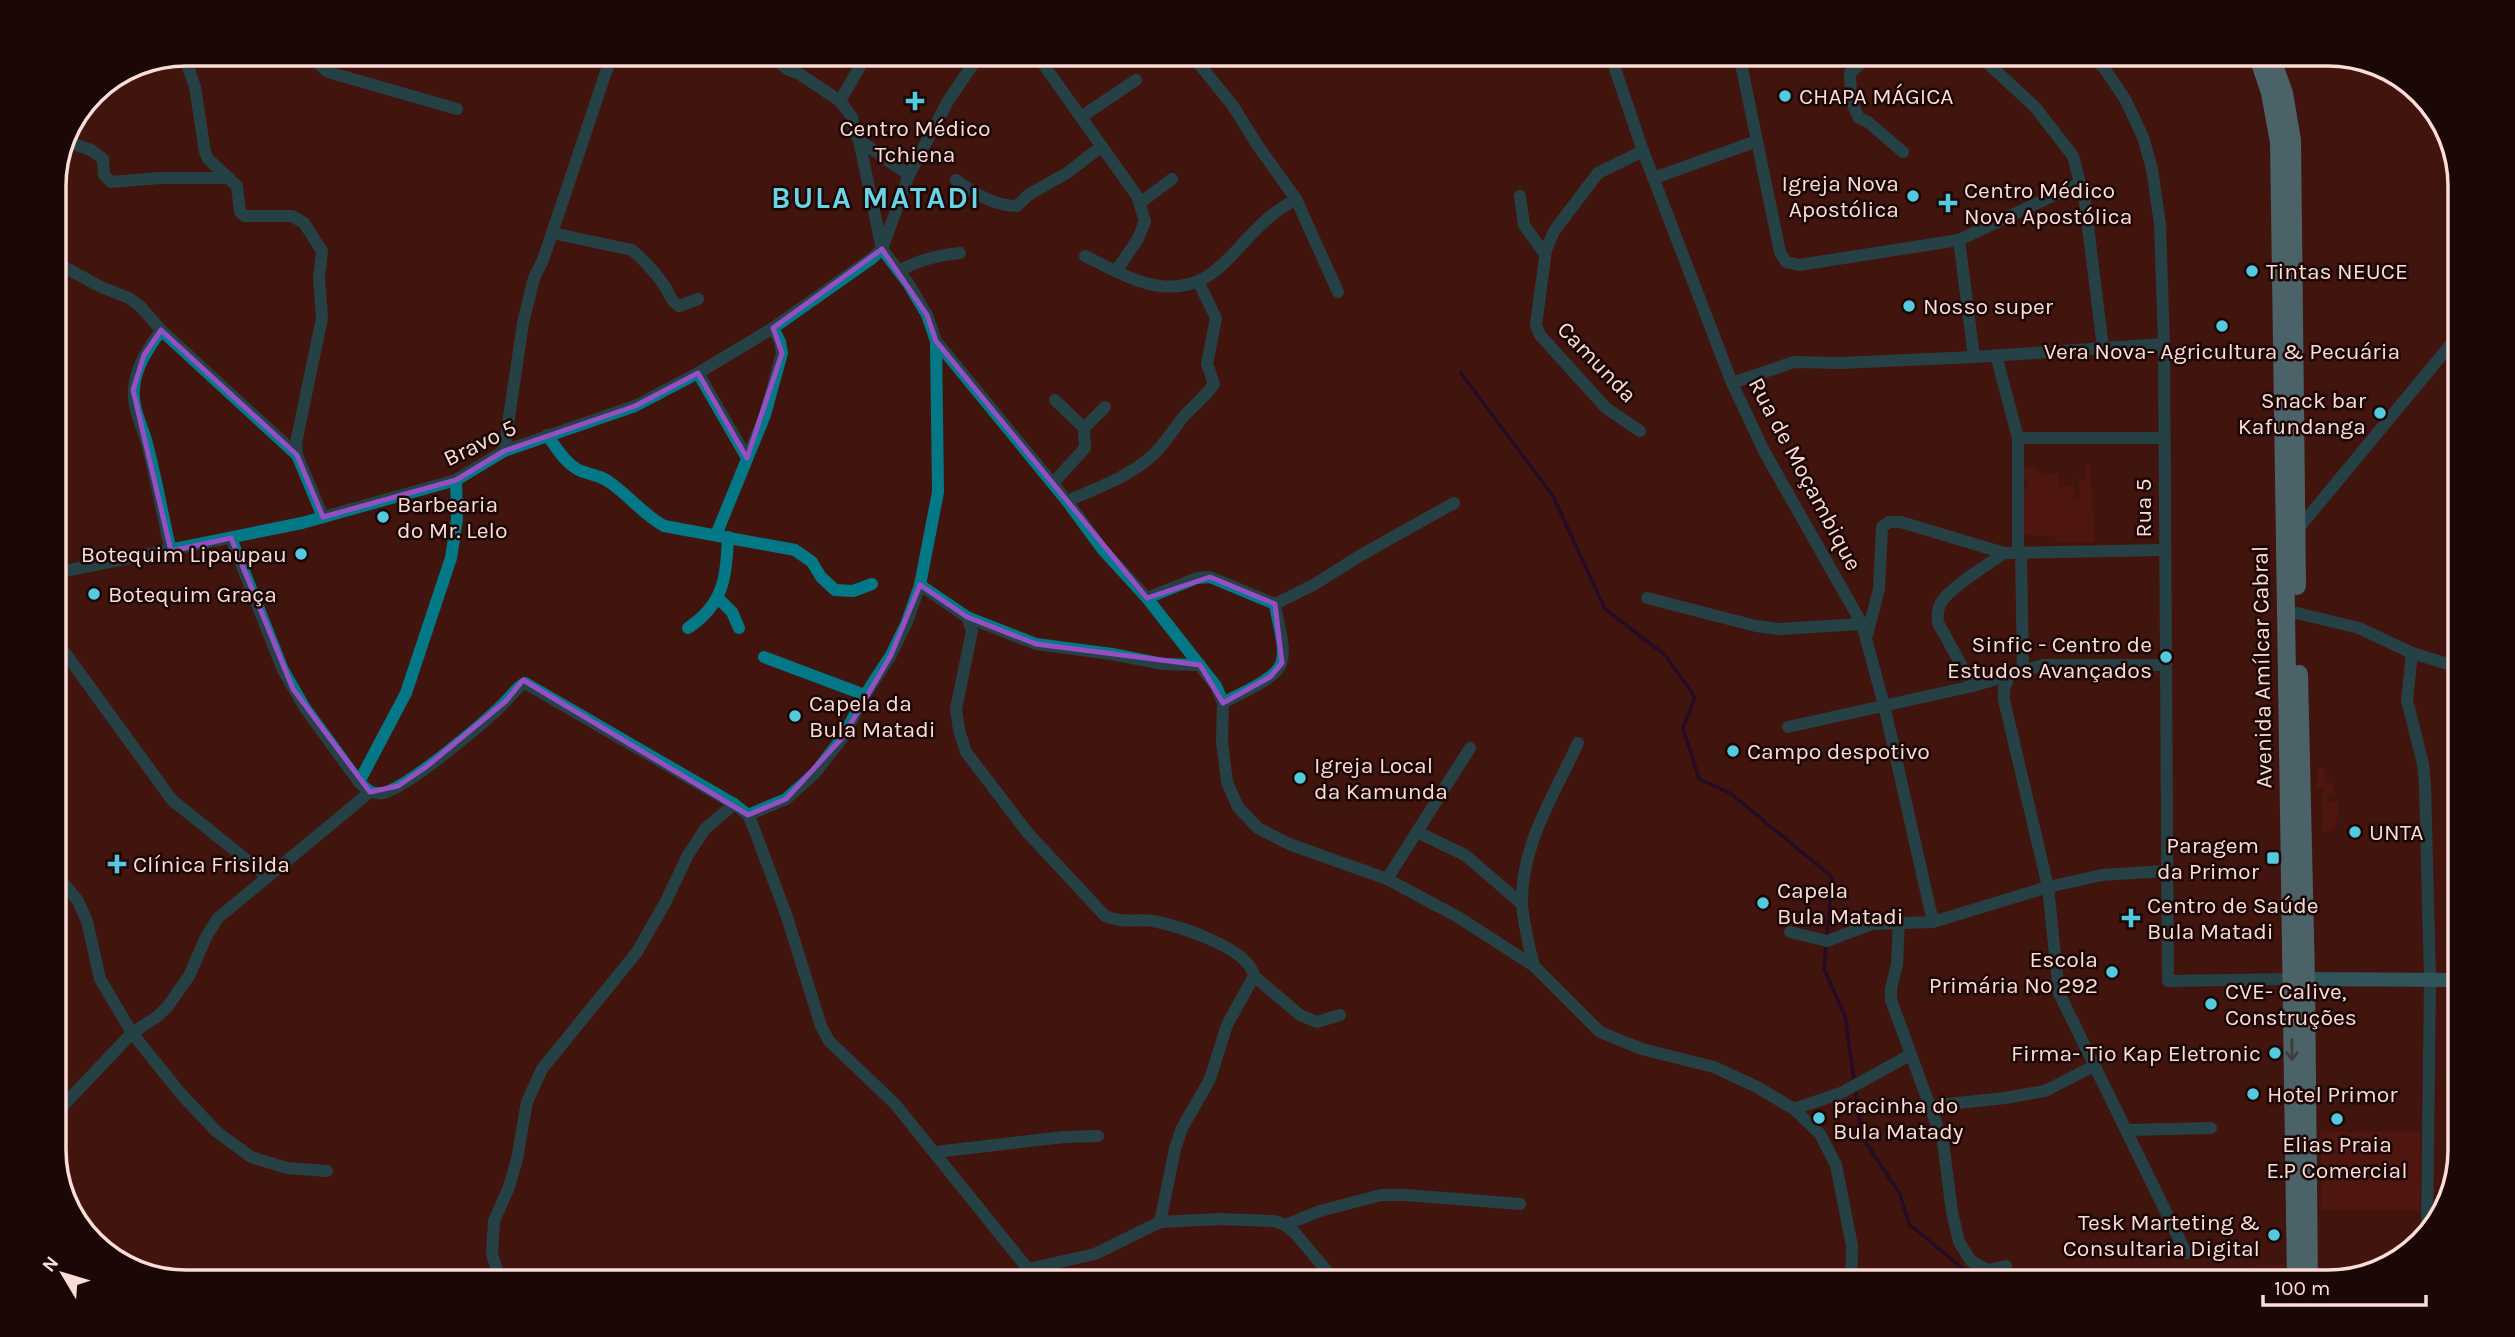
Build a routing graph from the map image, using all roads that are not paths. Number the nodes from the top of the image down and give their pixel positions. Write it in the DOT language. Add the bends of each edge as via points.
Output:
graph roads {
  1 [pos="188,66"];
  2 [pos="321,66"];
  3 [pos="608,66"];
  4 [pos="783,66"];
  5 [pos="860,66"];
  6 [pos="972,66"];
  7 [pos="1045,66"];
  8 [pos="1201,66"];
  9 [pos="1614,66"];
  10 [pos="1741,66"];
  11 [pos="1855,66"];
  12 [pos="1991,66"];
  13 [pos="2102,66"];
  14 [pos="2261,66"];
  15 [pos="2274,66"];
  16 [pos="1136,80"];
  17 [pos="840,102"];
  18 [pos="457,109"];
  19 [pos="1081,117"];
  20 [pos="859,140"];
  21 [pos="1757,141"];
  22 [pos="75,145"];
  23 [pos="1102,145"];
  24 [pos="1643,151"];
  25 [pos="1903,152"];
  26 [pos="909,175"];
  27 [pos="1654,177"];
  28 [pos="229,178"];
  29 [pos="956,180"];
  30 [pos="1172,180"];
  31 [pos="2080,183"];
  32 [pos="1520,196"];
  33 [pos="1296,199"];
  34 [pos="1139,203"];
  35 [pos="552,233"];
  36 [pos="1959,240"];
  37 [pos="882,248"];
  38 [pos="960,253"];
  39 [pos="1545,254"];
  40 [pos="1084,256"];
  41 [pos="67,269"];
  42 [pos="900,271"];
  43 [pos="1116,271"];
  44 [pos="1199,283"];
  45 [pos="1338,292"];
  46 [pos="698,299"];
  47 [pos="773,328"];
  48 [pos="160,330"];
  49 [pos="936,341"];
  50 [pos="2164,344"];
  51 [pos="2448,347"];
  52 [pos="2104,348"];
  53 [pos="1996,355"];
  54 [pos="1974,357"];
  55 [pos="698,373"];
  56 [pos="1732,383"];
  57 [pos="1055,400"];
  58 [pos="1105,407"];
  59 [pos="1084,428"];
  60 [pos="1640,431"];
  61 [pos="547,435"];
  62 [pos="2018,438"];
  63 [pos="2164,438"];
  64 [pos="503,451"];
  65 [pos="297,455"];
  66 [pos="747,458"];
  67 [pos="456,480"];
  68 [pos="1053,483"];
  69 [pos="1067,501"];
  70 [pos="1454,503"];
  71 [pos="323,517"];
  72 [pos="2298,529"];
  73 [pos="722,536"];
  74 [pos="231,538"];
  75 [pos="2163,550"];
  76 [pos="171,551"];
  77 [pos="2004,553"];
  78 [pos="2021,554"];
  79 [pos="67,570"];
  80 [pos="872,584"];
  81 [pos="920,585"];
  82 [pos="718,598"];
  83 [pos="1147,598"];
  84 [pos="1647,598"];
  85 [pos="1275,604"];
  86 [pos="2297,613"];
  87 [pos="967,617"];
  88 [pos="688,628"];
  89 [pos="738,628"];
  90 [pos="1865,630"];
  91 [pos="2412,653"];
  92 [pos="67,656"];
  93 [pos="764,657"];
  94 [pos="2448,663"];
  95 [pos="1200,665"];
  96 [pos="2166,665"];
  97 [pos="2023,672"];
  98 [pos="2009,677"];
  99 [pos="1973,686"];
  100 [pos="865,695"];
  101 [pos="1223,703"];
  102 [pos="1884,705"];
  103 [pos="1788,727"];
  104 [pos="1577,743"];
  105 [pos="1470,748"];
  106 [pos="359,782"];
  107 [pos="370,792"];
  108 [pos="734,804"];
  109 [pos="748,815"];
  110 [pos="1417,832"];
  111 [pos="2166,871"];
  112 [pos="268,877"];
  113 [pos="1387,878"];
  114 [pos="2048,887"];
  115 [pos="67,888"];
  116 [pos="1522,904"];
  117 [pos="1899,922"];
  118 [pos="1933,922"];
  119 [pos="1790,932"];
  120 [pos="1534,966"];
  121 [pos="1254,976"];
  122 [pos="2298,979"];
  123 [pos="2430,979"];
  124 [pos="2448,980"];
  125 [pos="1340,1015"];
  126 [pos="132,1033"];
  127 [pos="1910,1055"];
  128 [pos="2094,1066"];
  129 [pos="67,1101"];
  130 [pos="1928,1106"];
  131 [pos="1794,1109"];
  132 [pos="2211,1128"];
  133 [pos="2127,1130"];
  134 [pos="1098,1136"];
  135 [pos="935,1152"];
  136 [pos="327,1171"];
  137 [pos="1520,1204"];
  138 [pos="2427,1218"];
  139 [pos="1160,1223"];
  140 [pos="1285,1224"];
  141 [pos="2186,1253"];
  142 [pos="2006,1266"];
  143 [pos="1028,1269"];
  144 [pos="497,1270"];
  145 [pos="1326,1270"];
  146 [pos="1851,1270"];
  147 [pos="2305,1270"];
  1 -- 28 [label="street" via="205,152"];
  2 -- 18 [label="street" via="328,72"];
  3 -- 35 [label="street"];
  4 -- 17 [label="street"];
  5 -- 17 [label="street"];
  6 -- 26 [label="street"];
  7 -- 19 [label="street"];
  8 -- 33 [label="street"];
  9 -- 24 [label="street, Rua de Moçambique"];
  10 -- 21 [label="street"];
  11 -- 25 [label="street" via="1850,74 1852,101 1860,118"];
  12 -- 31 [label="street" via="2046,120 2073,156"];
  13 -- 50 [label="street, Rua 5" via="2125,99 2152,169 2160,224"];
  14 -- 122 [label="main road, Avenida Amílcar Cabral" via="2279,142"];
  15 -- 72 [label="main road, Avenida Amílcar Cabral" via="2292,140"];
  16 -- 19 [label="street"];
  17 -- 20 [label="street" via="852,117"];
  19 -- 23 [label="street"];
  20 -- 26 [label="street"];
  20 -- 37 [label="street"];
  21 -- 27 [label="street"];
  21 -- 36 [label="street" via="1780,252 1786,262 1799,265"];
  22 -- 28 [label="street" via="103,159 104,175 111,182"];
  23 -- 29 [label="street" via="1017,206 985,198"];
  23 -- 34 [label="street"];
  24 -- 27 [label="street, Rua de Moçambique"];
  24 -- 39 [label="street, Camunda" via="1598,173 1554,231"];
  26 -- 37 [label="street"];
  27 -- 56 [label="street, Rua de Moçambique"];
  28 -- 65 [label="street" via="237,186 240,212 245,216 299,219 322,251 322,318 297,431"];
  30 -- 34 [label="street"];
  31 -- 36 [label="street"];
  31 -- 52 [label="street"];
  32 -- 39 [label="street" via="1524,225"];
  33 -- 44 [label="street" via="1267,218"];
  33 -- 45 [label="street"];
  34 -- 43 [label="street" via="1145,221"];
  35 -- 46 [label="street" via="632,250 675,304"];
  35 -- 64 [label="street" via="523,323"];
  36 -- 54 [label="street"];
  37 -- 42 [label="street"];
  37 -- 47 [label="street, Bravo 5"];
  38 -- 42 [label="street" via="913,263"];
  39 -- 60 [label="street, Camunda" via="1536,314 1540,335 1606,408"];
  40 -- 43 [label="street"];
  41 -- 48 [label="street" via="130,298"];
  42 -- 49 [label="street" via="927,315"];
  43 -- 44 [label="street" via="1158,286"];
  44 -- 69 [label="street" via="1216,318 1207,364 1214,384 1156,453 1117,480"];
  47 -- 55 [label="street, Bravo 5"];
  47 -- 66 [label="street" via="782,353"];
  48 -- 65 [label="street"];
  48 -- 76 [label="street" via="137,369 133,390"];
  49 -- 68 [label="street"];
  49 -- 81 [label="street" via="938,492"];
  50 -- 52 [label="street"];
  50 -- 63 [label="street, Rua 5"];
  51 -- 72 [label="street"];
  52 -- 53 [label="street"];
  53 -- 54 [label="street"];
  53 -- 62 [label="street"];
  54 -- 56 [label="street" via="1794,362"];
  55 -- 61 [label="street, Bravo 5" via="635,406"];
  55 -- 66 [label="street"];
  56 -- 90 [label="street, Rua de Moçambique" via="1764,451"];
  57 -- 59 [label="street"];
  58 -- 59 [label="street"];
  59 -- 68 [label="street" via="1085,447"];
  61 -- 64 [label="street, Bravo 5"];
  61 -- 73 [label="street" via="570,464 610,482 664,526"];
  62 -- 63 [label="street"];
  62 -- 78 [label="street"];
  63 -- 75 [label="street, Rua 5"];
  64 -- 67 [label="street, Bravo 5"];
  65 -- 71 [label="street"];
  66 -- 73 [label="street"];
  67 -- 71 [label="street, Bravo 5"];
  67 -- 106 [label="street" via="451,558 406,694"];
  68 -- 69 [label="street"];
  69 -- 83 [label="street"];
  70 -- 85 [label="street"];
  71 -- 74 [label="street, Bravo 5"];
  72 -- 86 [label="main road, Avenida Amílcar Cabral"];
  73 -- 80 [label="street" via="795,550 812,562 835,590 853,592"];
  73 -- 82 [label="street" via="724,575"];
  74 -- 76 [label="street, Bravo 5"];
  74 -- 106 [label="street" via="288,680"];
  75 -- 78 [label="street"];
  75 -- 96 [label="street, Rua 5"];
  76 -- 79 [label="street, Bravo 5"];
  77 -- 78 [label="street"];
  77 -- 90 [label="street" via="1901,522 1885,524 1879,589"];
  77 -- 99 [label="street" via="1949,594 1937,612 1938,623"];
  78 -- 97 [label="street"];
  81 -- 87 [label="street"];
  81 -- 100 [label="street" via="891,655"];
  82 -- 88 [label="street" via="705,617"];
  82 -- 89 [label="street" via="732,612"];
  83 -- 85 [label="street" via="1210,577"];
  83 -- 95 [label="street"];
  84 -- 90 [label="street" via="1768,628"];
  85 -- 101 [label="street" via="1283,653 1278,671"];
  86 -- 91 [label="street" via="2358,628"];
  86 -- 122 [label="main road, Avenida Amílcar Cabral"];
  87 -- 95 [label="street" via="1036,644 1163,664"];
  87 -- 121 [label="street" via="972,631 956,709 959,730 966,752 1027,832 1105,916 1155,922 1212,940 1247,961"];
  90 -- 102 [label="street, Rua de Moçambique"];
  91 -- 94 [label="street"];
  91 -- 123 [label="street" via="2407,700 2425,785"];
  92 -- 112 [label="street" via="172,800"];
  93 -- 100 [label="street"];
  95 -- 101 [label="street"];
  96 -- 97 [label="street" via="2043,665"];
  96 -- 111 [label="street, Rua 5"];
  97 -- 98 [label="street"];
  98 -- 99 [label="street"];
  98 -- 114 [label="street" via="2004,700"];
  99 -- 102 [label="street"];
  100 -- 109 [label="street" via="843,737 815,773 786,799"];
  101 -- 113 [label="street" via="1227,782 1238,807 1258,828 1289,844"];
  102 -- 103 [label="street"];
  102 -- 118 [label="street, Rua de Moçambique"];
  104 -- 116 [label="street" via="1528,854"];
  105 -- 110 [label="street"];
  106 -- 107 [label="street"];
  107 -- 108 [label="street" via="398,786 426,767 525,683"];
  107 -- 112 [label="street"];
  108 -- 109 [label="street"];
  108 -- 144 [label="street" via="705,829 637,952 542,1069 527,1102 517,1159 494,1222 492,1254"];
  109 -- 135 [label="street" via="829,1041 895,1104"];
  110 -- 113 [label="street"];
  110 -- 116 [label="street" via="1465,855"];
  111 -- 114 [label="street" via="2102,875"];
  111 -- 122 [label="street, Rua 5" via="2168,981"];
  112 -- 126 [label="street" via="211,926 190,976 158,1016"];
  113 -- 120 [label="street"];
  114 -- 118 [label="street"];
  114 -- 128 [label="street" via="2059,993"];
  115 -- 126 [label="street" via="78,901 92,937 100,979"];
  116 -- 120 [label="street"];
  117 -- 118 [label="street"];
  117 -- 119 [label="street" via="1872,924 1827,941"];
  117 -- 127 [label="street" via="1891,1000"];
  120 -- 131 [label="street" via="1600,1032 1642,1049 1714,1067"];
  121 -- 125 [label="street" via="1300,1015 1317,1022"];
  121 -- 139 [label="street" via="1227,1025 1210,1079 1182,1128"];
  122 -- 123 [label="street"];
  122 -- 147 [label="main road, Avenida Amílcar Cabral"];
  123 -- 124 [label="street"];
  123 -- 138 [label="street"];
  126 -- 129 [label="street"];
  126 -- 136 [label="street" via="217,1132 251,1157"];
  127 -- 130 [label="street"];
  127 -- 131 [label="street" via="1841,1093"];
  128 -- 130 [label="street" via="2045,1091"];
  128 -- 133 [label="street"];
  130 -- 142 [label="street" via="1943,1142 1959,1242 1971,1261 1988,1270"];
  131 -- 146 [label="street" via="1820,1134 1836,1165 1852,1246"];
  132 -- 133 [label="street"];
  133 -- 141 [label="street"];
  134 -- 135 [label="street"];
  135 -- 143 [label="street"];
  137 -- 140 [label="street" via="1381,1195"];
  139 -- 140 [label="street" via="1219,1219"];
  139 -- 143 [label="street" via="1095,1254"];
  140 -- 145 [label="street"];
}
